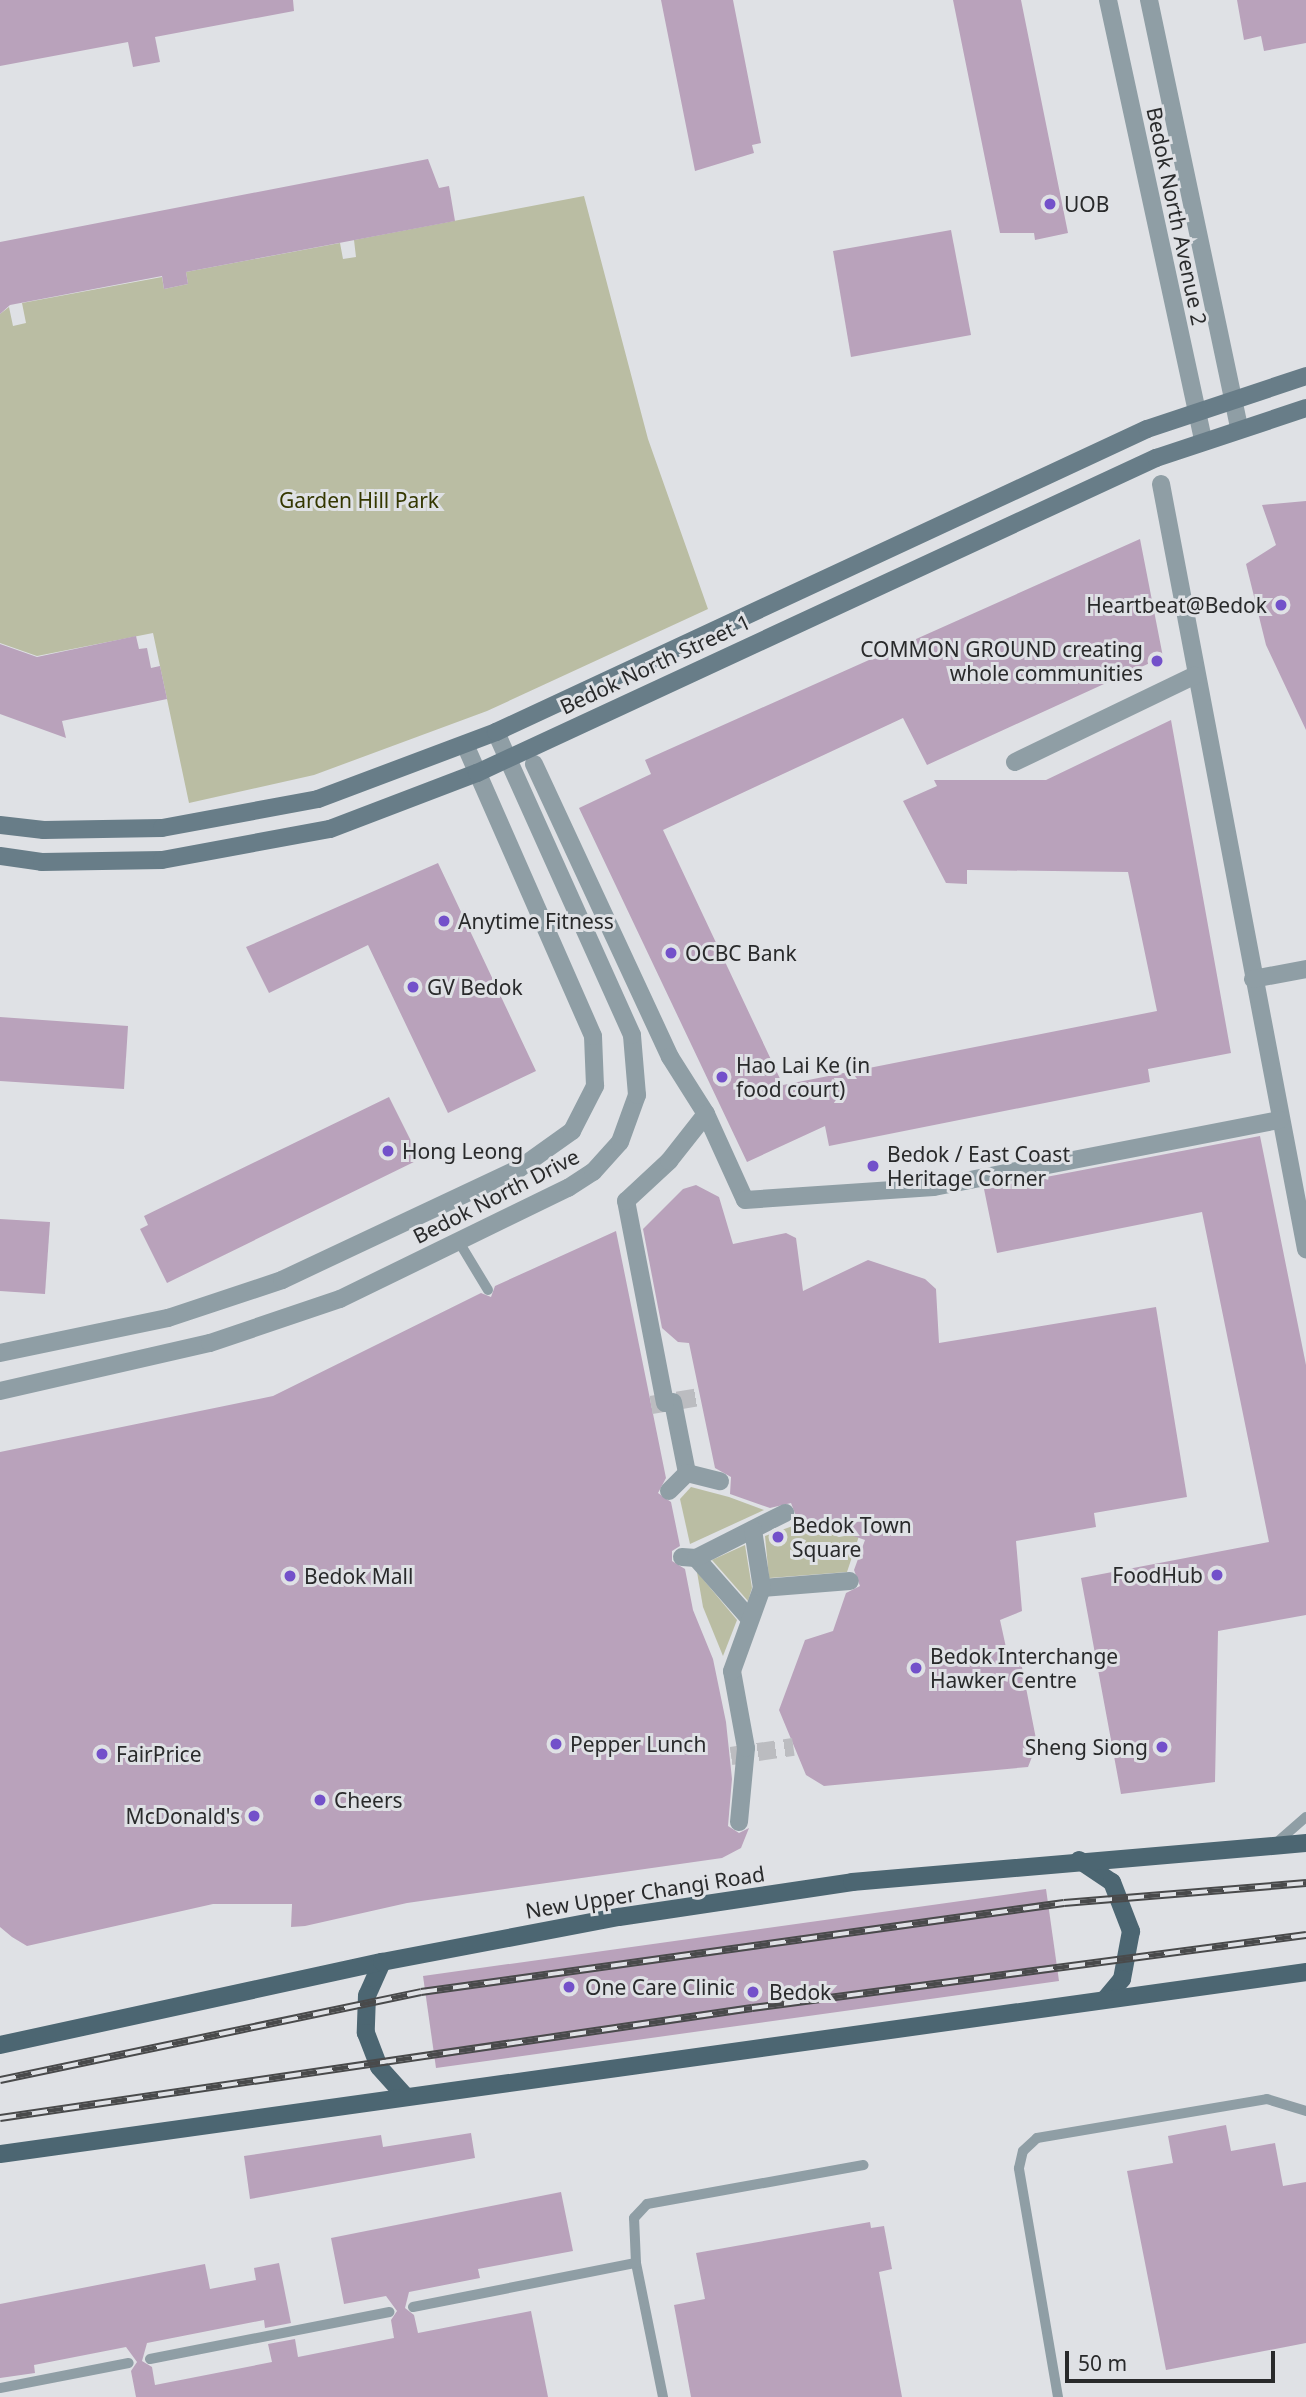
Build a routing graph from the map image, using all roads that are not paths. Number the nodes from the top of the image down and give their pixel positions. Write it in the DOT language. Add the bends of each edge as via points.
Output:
graph roads {
  1 [pos="1108,0"];
  2 [pos="1149,0"];
  3 [pos="1306,376"];
  4 [pos="1232,397"];
  5 [pos="1306,408"];
  6 [pos="1196,410"];
  7 [pos="1239,428"];
  8 [pos="1203,440"];
  9 [pos="1161,484"];
  10 [pos="1194,676"];
  11 [pos="496,732"];
  12 [pos="465,745"];
  13 [pos="508,759"];
  14 [pos="1015,762"];
  15 [pos="534,764"];
  16 [pos="477,773"];
  17 [pos="0,824"];
  18 [pos="0,856"];
  19 [pos="1306,969"];
  20 [pos="1253,979"];
  21 [pos="706,1114"];
  22 [pos="1280,1120"];
  23 [pos="459,1242"];
  24 [pos="1306,1249"];
  25 [pos="488,1290"];
  26 [pos="0,1353"];
  27 [pos="0,1391"];
  28 [pos="687,1473"];
  29 [pos="720,1481"];
  30 [pos="669,1491"];
  31 [pos="785,1513"];
  32 [pos="753,1530"];
  33 [pos="850,1581"];
  34 [pos="762,1588"];
  35 [pos="750,1619"];
  36 [pos="1306,1817"];
  37 [pos="739,1822"];
  38 [pos="1306,1843"];
  39 [pos="1272,1846"];
  40 [pos="1079,1860"];
  41 [pos="382,1962"];
  42 [pos="1306,1972"];
  43 [pos="1266,1977"];
  44 [pos="1306,1983"];
  45 [pos="1105,1999"];
  46 [pos="0,2045"];
  47 [pos="404,2095"];
  48 [pos="1306,2110"];
  49 [pos="0,2154"];
  50 [pos="863,2165"];
  51 [pos="636,2263"];
  52 [pos="412,2307"];
  53 [pos="389,2312"];
  54 [pos="150,2358"];
  55 [pos="129,2363"];
  56 [pos="0,2388"];
  57 [pos="663,2397"];
  58 [pos="1058,2397"];
  1 -- 6 [label="street, Bedok North Avenue 2"];
  2 -- 4 [label="street, Bedok North Avenue 2"];
  3 -- 4 [label="street, Bedok North Street 1"];
  4 -- 6 [label="street, Bedok North Street 1"];
  4 -- 7 [label="street, Bedok North Avenue 2"];
  5 -- 7 [label="street, Bedok North Street 1"];
  6 -- 8 [label="street, Bedok North Avenue 2"];
  6 -- 11 [label="street, Bedok North Street 1"];
  7 -- 8 [label="street, Bedok North Street 1"];
  8 -- 13 [label="street, Bedok North Street 1"];
  9 -- 10 [label="street"];
  10 -- 14 [label="street"];
  10 -- 20 [label="street"];
  11 -- 12 [label="street, Bedok North Street 1"];
  11 -- 13 [label="street, Bedok North Drive"];
  12 -- 16 [label="street, Bedok North Drive"];
  12 -- 17 [label="street, Bedok North Street 1" via="318,799 211,822 110,830"];
  13 -- 16 [label="street, Bedok North Street 1"];
  13 -- 23 [label="street, Bedok North Drive" via="628,1026 638,1065 637,1095 620,1142 593,1172"];
  15 -- 21 [label="street" via="670,1057"];
  16 -- 18 [label="street, Bedok North Street 1" via="330,829 258,846 138,861"];
  16 -- 26 [label="street, Bedok North Drive" via="593,1036 595,1086 572,1131 520,1168 282,1280 168,1318"];
  19 -- 20 [label="street"];
  20 -- 22 [label="street"];
  21 -- 22 [label="street" via="745,1200 934,1187"];
  21 -- 28 [label="street" via="669,1161 626,1201"];
  22 -- 24 [label="street"];
  23 -- 25 [label="lane"];
  23 -- 27 [label="street, Bedok North Drive" via="280,1322"];
  28 -- 29 [label="street"];
  28 -- 30 [label="street"];
  31 -- 32 [label="street"];
  32 -- 34 [label="street"];
  32 -- 35 [label="street" via="689,1558"];
  33 -- 34 [label="street"];
  34 -- 35 [label="street"];
  35 -- 37 [label="street" via="732,1671 746,1748"];
  36 -- 39 [label="lane"];
  38 -- 39 [label="main road, New Upper Changi Road"];
  39 -- 40 [label="main road, New Upper Changi Road"];
  40 -- 41 [label="main road, New Upper Changi Road" via="852,1882 619,1917"];
  40 -- 45 [label="main road" via="1112,1882 1131,1931 1122,1979"];
  41 -- 46 [label="main road, New Upper Changi Road"];
  41 -- 47 [label="main road" via="367,1996 366,2033 379,2067"];
  42 -- 43 [label="main road"];
  43 -- 44 [label="main road"];
  43 -- 45 [label="main road"];
  45 -- 47 [label="main road"];
  47 -- 49 [label="main road"];
  48 -- 58 [label="lane" via="1267,2099 1037,2138 1023,2151 1019,2168"];
  50 -- 51 [label="lane" via="647,2204 634,2218"];
  51 -- 52 [label="lane"];
  51 -- 57 [label="lane"];
  53 -- 54 [label="lane"];
  55 -- 56 [label="lane"];
}
